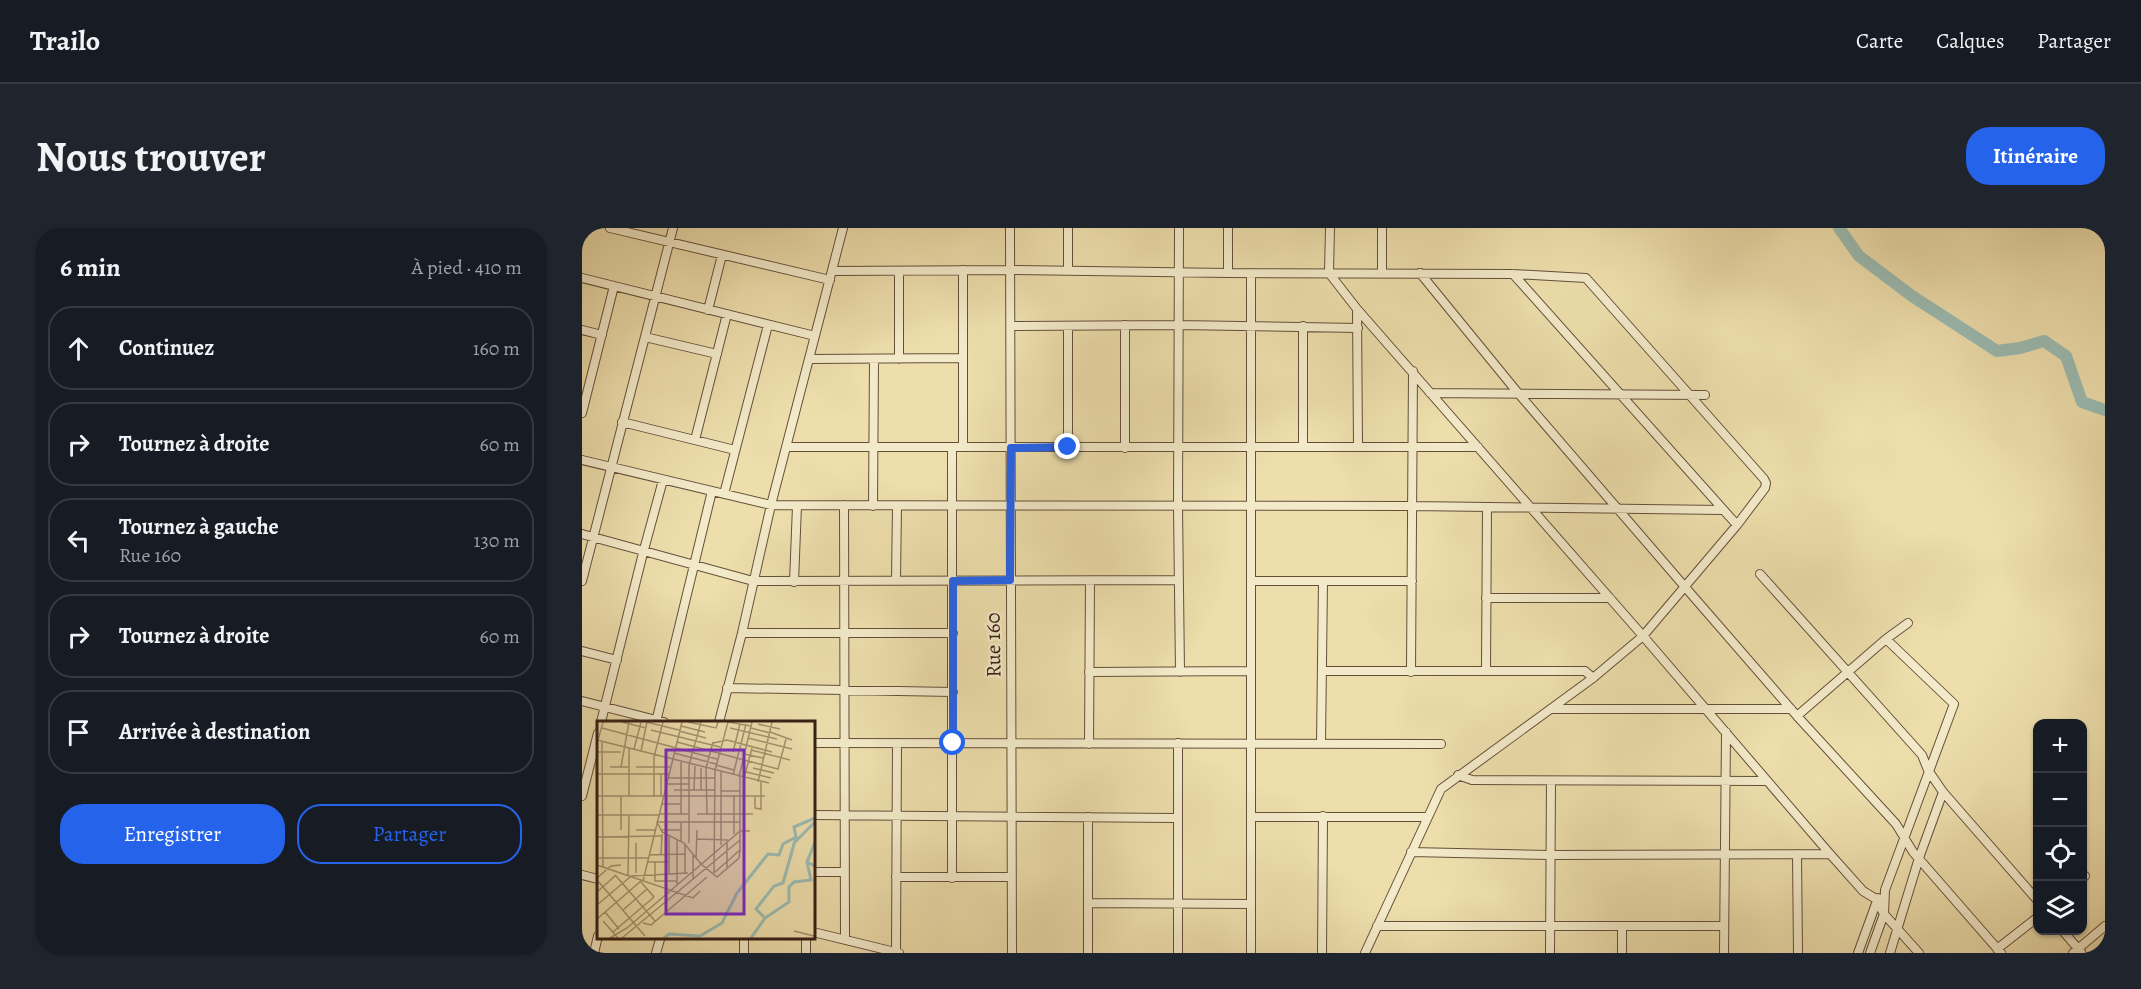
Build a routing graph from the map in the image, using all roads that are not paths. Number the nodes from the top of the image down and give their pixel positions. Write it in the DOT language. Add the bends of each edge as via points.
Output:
graph roads {
  1 [pos="673,228"];
  2 [pos="832,228"];
  3 [pos="1010,228"];
  4 [pos="1068,228"];
  5 [pos="1179,228"];
  6 [pos="1228,228"];
  7 [pos="1330,228"];
  8 [pos="1382,228"];
  9 [pos="614,229"];
  10 [pos="843,229"];
  11 [pos="670,243"];
  12 [pos="722,255"];
  13 [pos="963,270"];
  14 [pos="1010,270"];
  15 [pos="1068,270"];
  16 [pos="899,271"];
  17 [pos="1178,272"];
  18 [pos="1228,273"];
  19 [pos="1251,273"];
  20 [pos="1329,273"];
  21 [pos="1382,273"];
  22 [pos="1420,273"];
  23 [pos="1513,274"];
  24 [pos="831,275"];
  25 [pos="582,278"];
  26 [pos="614,286"];
  27 [pos="655,297"];
  28 [pos="1357,309"];
  29 [pos="708,310"];
  30 [pos="727,314"];
  31 [pos="768,325"];
  32 [pos="1125,325"];
  33 [pos="1179,325"];
  34 [pos="1251,325"];
  35 [pos="1011,326"];
  36 [pos="1068,326"];
  37 [pos="1303,326"];
  38 [pos="1358,327"];
  39 [pos="582,330"];
  40 [pos="602,335"];
  41 [pos="815,336"];
  42 [pos="645,337"];
  43 [pos="717,354"];
  44 [pos="962,358"];
  45 [pos="809,359"];
  46 [pos="874,359"];
  47 [pos="899,359"];
  48 [pos="1413,371"];
  49 [pos="1430,393"];
  50 [pos="1518,393"];
  51 [pos="1620,394"];
  52 [pos="1689,394"];
  53 [pos="1705,395"];
  54 [pos="584,400"];
  55 [pos="582,413"];
  56 [pos="622,422"];
  57 [pos="695,440"];
  58 [pos="786,447"];
  59 [pos="873,447"];
  60 [pos="952,447"];
  61 [pos="963,447"];
  62 [pos="1068,447"];
  63 [pos="1179,447"];
  64 [pos="1303,447"];
  65 [pos="1358,447"];
  66 [pos="1413,447"];
  67 [pos="1478,447"];
  68 [pos="1011,448"];
  69 [pos="1125,448"];
  70 [pos="1251,448"];
  71 [pos="735,450"];
  72 [pos="582,460"];
  73 [pos="611,467"];
  74 [pos="663,480"];
  75 [pos="712,491"];
  76 [pos="724,494"];
  77 [pos="771,505"];
  78 [pos="844,505"];
  79 [pos="1011,505"];
  80 [pos="797,506"];
  81 [pos="873,506"];
  82 [pos="897,506"];
  83 [pos="954,506"];
  84 [pos="1251,506"];
  85 [pos="1413,506"];
  86 [pos="1178,507"];
  87 [pos="1487,507"];
  88 [pos="1530,507"];
  89 [pos="1618,509"];
  90 [pos="1723,510"];
  91 [pos="1737,525"];
  92 [pos="582,534"];
  93 [pos="593,537"];
  94 [pos="644,551"];
  95 [pos="694,565"];
  96 [pos="1760,574"];
  97 [pos="845,580"];
  98 [pos="896,580"];
  99 [pos="1010,580"];
  100 [pos="1179,580"];
  101 [pos="1412,580"];
  102 [pos="582,581"];
  103 [pos="753,581"];
  104 [pos="953,581"];
  105 [pos="1090,581"];
  106 [pos="1251,581"];
  107 [pos="1323,581"];
  108 [pos="794,582"];
  109 [pos="1685,587"];
  110 [pos="1486,598"];
  111 [pos="1610,598"];
  112 [pos="1908,623"];
  113 [pos="742,633"];
  114 [pos="845,633"];
  115 [pos="953,633"];
  116 [pos="1643,636"];
  117 [pos="1886,639"];
  118 [pos="582,651"];
  119 [pos="617,660"];
  120 [pos="1250,671"];
  121 [pos="1323,671"];
  122 [pos="1486,671"];
  123 [pos="1089,672"];
  124 [pos="1180,672"];
  125 [pos="1412,672"];
  126 [pos="1846,673"];
  127 [pos="1593,678"];
  128 [pos="727,688"];
  129 [pos="845,690"];
  130 [pos="953,692"];
  131 [pos="582,701"];
  132 [pos="605,707"];
  133 [pos="1705,708"];
  134 [pos="1552,709"];
  135 [pos="1794,712"];
  136 [pos="602,721"];
  137 [pos="659,721"];
  138 [pos="718,721"];
  139 [pos="1726,732"];
  140 [pos="597,737"];
  141 [pos="897,742"];
  142 [pos="1321,742"];
  143 [pos="814,743"];
  144 [pos="845,743"];
  145 [pos="953,743"];
  146 [pos="1012,743"];
  147 [pos="1178,743"];
  148 [pos="1250,743"];
  149 [pos="1089,744"];
  150 [pos="1441,744"];
  151 [pos="1928,770"];
  152 [pos="1458,775"];
  153 [pos="1725,780"];
  154 [pos="1551,781"];
  155 [pos="1766,781"];
  156 [pos="1943,792"];
  157 [pos="582,796"];
  158 [pos="814,815"];
  159 [pos="844,816"];
  160 [pos="897,816"];
  161 [pos="953,816"];
  162 [pos="1323,816"];
  163 [pos="1013,817"];
  164 [pos="1427,817"];
  165 [pos="1088,818"];
  166 [pos="1177,818"];
  167 [pos="1251,818"];
  168 [pos="1905,835"];
  169 [pos="1411,852"];
  170 [pos="1725,854"];
  171 [pos="1797,854"];
  172 [pos="1830,854"];
  173 [pos="1550,855"];
  174 [pos="1919,858"];
  175 [pos="814,872"];
  176 [pos="844,872"];
  177 [pos="582,875"];
  178 [pos="896,877"];
  179 [pos="1011,877"];
  180 [pos="952,878"];
  181 [pos="597,879"];
  182 [pos="1885,890"];
  183 [pos="2033,896"];
  184 [pos="1876,899"];
  185 [pos="1088,903"];
  186 [pos="1178,904"];
  187 [pos="1250,904"];
  188 [pos="1884,914"];
  189 [pos="2033,921"];
  190 [pos="1377,926"];
  191 [pos="1550,926"];
  192 [pos="1622,926"];
  193 [pos="1724,926"];
  194 [pos="2105,926"];
  195 [pos="1898,929"];
  196 [pos="814,932"];
  197 [pos="2065,935"];
  198 [pos="598,938"];
  199 [pos="660,938"];
  200 [pos="845,939"];
  201 [pos="1999,951"];
  202 [pos="898,952"];
  203 [pos="2077,952"];
  204 [pos="594,953"];
  205 [pos="656,953"];
  206 [pos="1012,953"];
  207 [pos="1088,953"];
  208 [pos="1178,953"];
  209 [pos="1251,953"];
  210 [pos="1322,953"];
  211 [pos="1365,953"];
  212 [pos="1550,953"];
  213 [pos="1622,953"];
  214 [pos="1724,953"];
  215 [pos="1798,953"];
  216 [pos="1858,953"];
  217 [pos="1870,953"];
  218 [pos="1890,953"];
  219 [pos="1919,953"];
  1 -- 11 [label="street"];
  2 -- 10 [label="street"];
  3 -- 14 [label="street, Rue 160"];
  4 -- 15 [label="street"];
  5 -- 17 [label="street"];
  6 -- 18 [label="street"];
  7 -- 20 [label="street"];
  8 -- 21 [label="street"];
  9 -- 11 [label="street"];
  10 -- 24 [label="street"];
  11 -- 12 [label="street"];
  11 -- 27 [label="street"];
  12 -- 24 [label="street"];
  12 -- 29 [label="street"];
  13 -- 14 [label="street"];
  13 -- 16 [label="street"];
  13 -- 44 [label="street"];
  14 -- 15 [label="street"];
  14 -- 35 [label="street, Rue 160"];
  15 -- 17 [label="street"];
  16 -- 24 [label="street"];
  16 -- 47 [label="street"];
  17 -- 18 [label="street"];
  17 -- 33 [label="street"];
  18 -- 19 [label="street"];
  19 -- 20 [label="street"];
  19 -- 34 [label="street"];
  20 -- 21 [label="street"];
  20 -- 28 [label="street"];
  21 -- 22 [label="street"];
  22 -- 23 [label="street"];
  22 -- 50 [label="street"];
  23 -- 51 [label="street"];
  23 -- 52 [label="street" via="1586,278"];
  24 -- 41 [label="street"];
  25 -- 26 [label="street"];
  26 -- 27 [label="street"];
  26 -- 40 [label="street"];
  27 -- 29 [label="street"];
  27 -- 42 [label="street"];
  28 -- 38 [label="street"];
  28 -- 48 [label="street"];
  29 -- 30 [label="street"];
  30 -- 31 [label="street"];
  30 -- 43 [label="street"];
  31 -- 41 [label="street"];
  31 -- 71 [label="street"];
  32 -- 33 [label="street"];
  32 -- 36 [label="street"];
  32 -- 69 [label="street"];
  33 -- 34 [label="street"];
  33 -- 63 [label="street"];
  34 -- 37 [label="street"];
  34 -- 70 [label="street"];
  35 -- 36 [label="street"];
  35 -- 68 [label="street, Rue 160"];
  36 -- 62 [label="street"];
  37 -- 38 [label="street"];
  37 -- 64 [label="street"];
  38 -- 65 [label="street"];
  39 -- 40 [label="street"];
  40 -- 54 [label="street"];
  41 -- 45 [label="street"];
  42 -- 43 [label="street"];
  42 -- 56 [label="street"];
  43 -- 57 [label="street"];
  44 -- 47 [label="street"];
  44 -- 61 [label="street"];
  45 -- 46 [label="street"];
  45 -- 58 [label="street"];
  46 -- 47 [label="street"];
  46 -- 59 [label="street"];
  48 -- 49 [label="street"];
  48 -- 66 [label="street"];
  49 -- 50 [label="street"];
  49 -- 67 [label="street"];
  50 -- 51 [label="street"];
  50 -- 89 [label="street"];
  51 -- 52 [label="street"];
  51 -- 90 [label="street"];
  52 -- 53 [label="street"];
  52 -- 91 [label="street" via="1766,483"];
  54 -- 55 [label="street"];
  56 -- 57 [label="street"];
  56 -- 73 [label="street"];
  57 -- 71 [label="street"];
  58 -- 59 [label="street"];
  58 -- 77 [label="street"];
  59 -- 60 [label="street"];
  59 -- 81 [label="street"];
  60 -- 61 [label="street"];
  60 -- 83 [label="street"];
  61 -- 68 [label="street"];
  62 -- 68 [label="street"];
  62 -- 69 [label="street"];
  63 -- 69 [label="street"];
  63 -- 70 [label="street"];
  63 -- 86 [label="street"];
  64 -- 65 [label="street"];
  64 -- 70 [label="street"];
  65 -- 66 [label="street"];
  66 -- 67 [label="street"];
  66 -- 85 [label="street"];
  67 -- 88 [label="street"];
  68 -- 79 [label="street, Rue 160"];
  70 -- 84 [label="street"];
  71 -- 76 [label="street"];
  72 -- 73 [label="street"];
  73 -- 74 [label="street"];
  73 -- 93 [label="street"];
  74 -- 75 [label="street"];
  74 -- 94 [label="street"];
  75 -- 76 [label="street"];
  75 -- 95 [label="street"];
  76 -- 77 [label="street"];
  77 -- 80 [label="street"];
  77 -- 103 [label="street"];
  78 -- 80 [label="street"];
  78 -- 81 [label="street"];
  78 -- 97 [label="street"];
  79 -- 83 [label="street"];
  79 -- 86 [label="street"];
  79 -- 99 [label="street, Rue 160"];
  80 -- 108 [label="street"];
  81 -- 82 [label="street"];
  82 -- 83 [label="street"];
  82 -- 98 [label="street"];
  83 -- 104 [label="street"];
  84 -- 85 [label="street"];
  84 -- 86 [label="street"];
  84 -- 106 [label="street"];
  85 -- 87 [label="street"];
  85 -- 101 [label="street"];
  86 -- 100 [label="street"];
  87 -- 88 [label="street"];
  87 -- 110 [label="street"];
  88 -- 89 [label="street"];
  88 -- 111 [label="street"];
  89 -- 90 [label="street"];
  89 -- 109 [label="street"];
  90 -- 91 [label="street"];
  91 -- 109 [label="street"];
  92 -- 93 [label="street"];
  93 -- 94 [label="street"];
  93 -- 102 [label="street"];
  94 -- 95 [label="street"];
  94 -- 119 [label="street"];
  95 -- 103 [label="street"];
  95 -- 137 [label="street"];
  96 -- 126 [label="street"];
  97 -- 98 [label="street"];
  97 -- 108 [label="street"];
  97 -- 114 [label="street"];
  98 -- 104 [label="street"];
  99 -- 104 [label="street"];
  99 -- 105 [label="street"];
  99 -- 146 [label="street, Rue 160"];
  100 -- 105 [label="street"];
  100 -- 124 [label="street"];
  101 -- 107 [label="street"];
  101 -- 125 [label="street"];
  103 -- 108 [label="street"];
  103 -- 113 [label="street"];
  104 -- 115 [label="street"];
  105 -- 123 [label="street"];
  106 -- 107 [label="street"];
  106 -- 120 [label="street"];
  107 -- 121 [label="street"];
  109 -- 116 [label="street"];
  109 -- 135 [label="street"];
  110 -- 111 [label="street"];
  110 -- 122 [label="street"];
  111 -- 116 [label="street"];
  112 -- 117 [label="street"];
  113 -- 114 [label="street"];
  113 -- 128 [label="street"];
  114 -- 115 [label="street"];
  114 -- 129 [label="street"];
  115 -- 130 [label="street"];
  116 -- 127 [label="street"];
  116 -- 133 [label="street"];
  117 -- 126 [label="street"];
  117 -- 151 [label="street" via="1954,704"];
  118 -- 119 [label="street"];
  119 -- 132 [label="street"];
  120 -- 124 [label="street"];
  120 -- 148 [label="street"];
  121 -- 125 [label="street"];
  121 -- 142 [label="street"];
  122 -- 125 [label="street"];
  122 -- 127 [label="street" via="1585,671"];
  123 -- 124 [label="street"];
  123 -- 149 [label="street"];
  126 -- 135 [label="street"];
  126 -- 151 [label="street" via="1922,755"];
  127 -- 134 [label="street"];
  128 -- 129 [label="street"];
  128 -- 138 [label="street"];
  129 -- 130 [label="street"];
  129 -- 144 [label="street"];
  130 -- 145 [label="street"];
  131 -- 132 [label="street"];
  132 -- 136 [label="street"];
  132 -- 137 [label="street"];
  133 -- 134 [label="street"];
  133 -- 135 [label="street"];
  133 -- 139 [label="street"];
  134 -- 152 [label="street"];
  135 -- 168 [label="street"];
  139 -- 153 [label="street"];
  139 -- 155 [label="street"];
  140 -- 157 [label="street"];
  141 -- 144 [label="street"];
  141 -- 145 [label="street"];
  141 -- 160 [label="street"];
  142 -- 148 [label="street"];
  142 -- 150 [label="street"];
  143 -- 144 [label="street"];
  144 -- 159 [label="street"];
  145 -- 146 [label="street"];
  145 -- 161 [label="street"];
  146 -- 149 [label="street"];
  146 -- 163 [label="street, Rue 160"];
  147 -- 148 [label="street"];
  147 -- 149 [label="street"];
  147 -- 166 [label="street"];
  148 -- 167 [label="street"];
  151 -- 156 [label="street"];
  151 -- 168 [label="street"];
  152 -- 154 [label="street" via="1472,780"];
  152 -- 164 [label="street" via="1441,789"];
  153 -- 154 [label="street"];
  153 -- 155 [label="street"];
  153 -- 170 [label="street"];
  154 -- 173 [label="street"];
  155 -- 172 [label="street"];
  156 -- 174 [label="street"];
  156 -- 183 [label="street"];
  158 -- 159 [label="street"];
  159 -- 160 [label="street"];
  159 -- 176 [label="street"];
  160 -- 161 [label="street"];
  160 -- 178 [label="street"];
  161 -- 163 [label="street"];
  161 -- 180 [label="street"];
  162 -- 164 [label="street"];
  162 -- 167 [label="street"];
  162 -- 210 [label="street"];
  163 -- 165 [label="street"];
  163 -- 179 [label="street, Rue 160"];
  164 -- 169 [label="street"];
  165 -- 166 [label="street"];
  165 -- 185 [label="street"];
  166 -- 186 [label="street"];
  167 -- 187 [label="street"];
  168 -- 174 [label="street"];
  168 -- 182 [label="street"];
  169 -- 173 [label="street"];
  169 -- 190 [label="street"];
  170 -- 171 [label="street"];
  170 -- 173 [label="street"];
  170 -- 193 [label="street"];
  171 -- 172 [label="street"];
  171 -- 215 [label="street"];
  172 -- 184 [label="street" via="1863,891"];
  173 -- 191 [label="street"];
  174 -- 195 [label="street"];
  174 -- 201 [label="street"];
  175 -- 176 [label="street"];
  176 -- 200 [label="street"];
  177 -- 181 [label="street"];
  178 -- 180 [label="street"];
  178 -- 202 [label="street"];
  179 -- 180 [label="street"];
  179 -- 206 [label="street, Rue 160"];
  182 -- 184 [label="street"];
  182 -- 188 [label="street"];
  184 -- 188 [label="street"];
  184 -- 216 [label="street"];
  185 -- 186 [label="street"];
  185 -- 207 [label="street"];
  186 -- 187 [label="street"];
  186 -- 208 [label="street"];
  187 -- 209 [label="street"];
  188 -- 195 [label="street"];
  188 -- 217 [label="street"];
  189 -- 201 [label="street"];
  190 -- 191 [label="street"];
  190 -- 211 [label="street"];
  191 -- 192 [label="street"];
  191 -- 212 [label="street"];
  192 -- 193 [label="street"];
  192 -- 213 [label="street"];
  193 -- 214 [label="street"];
  194 -- 203 [label="street"];
  195 -- 218 [label="street"];
  195 -- 219 [label="street"];
  196 -- 200 [label="street"];
  197 -- 203 [label="street"];
  198 -- 204 [label="street"];
  199 -- 205 [label="street"];
  200 -- 202 [label="street"];
}
